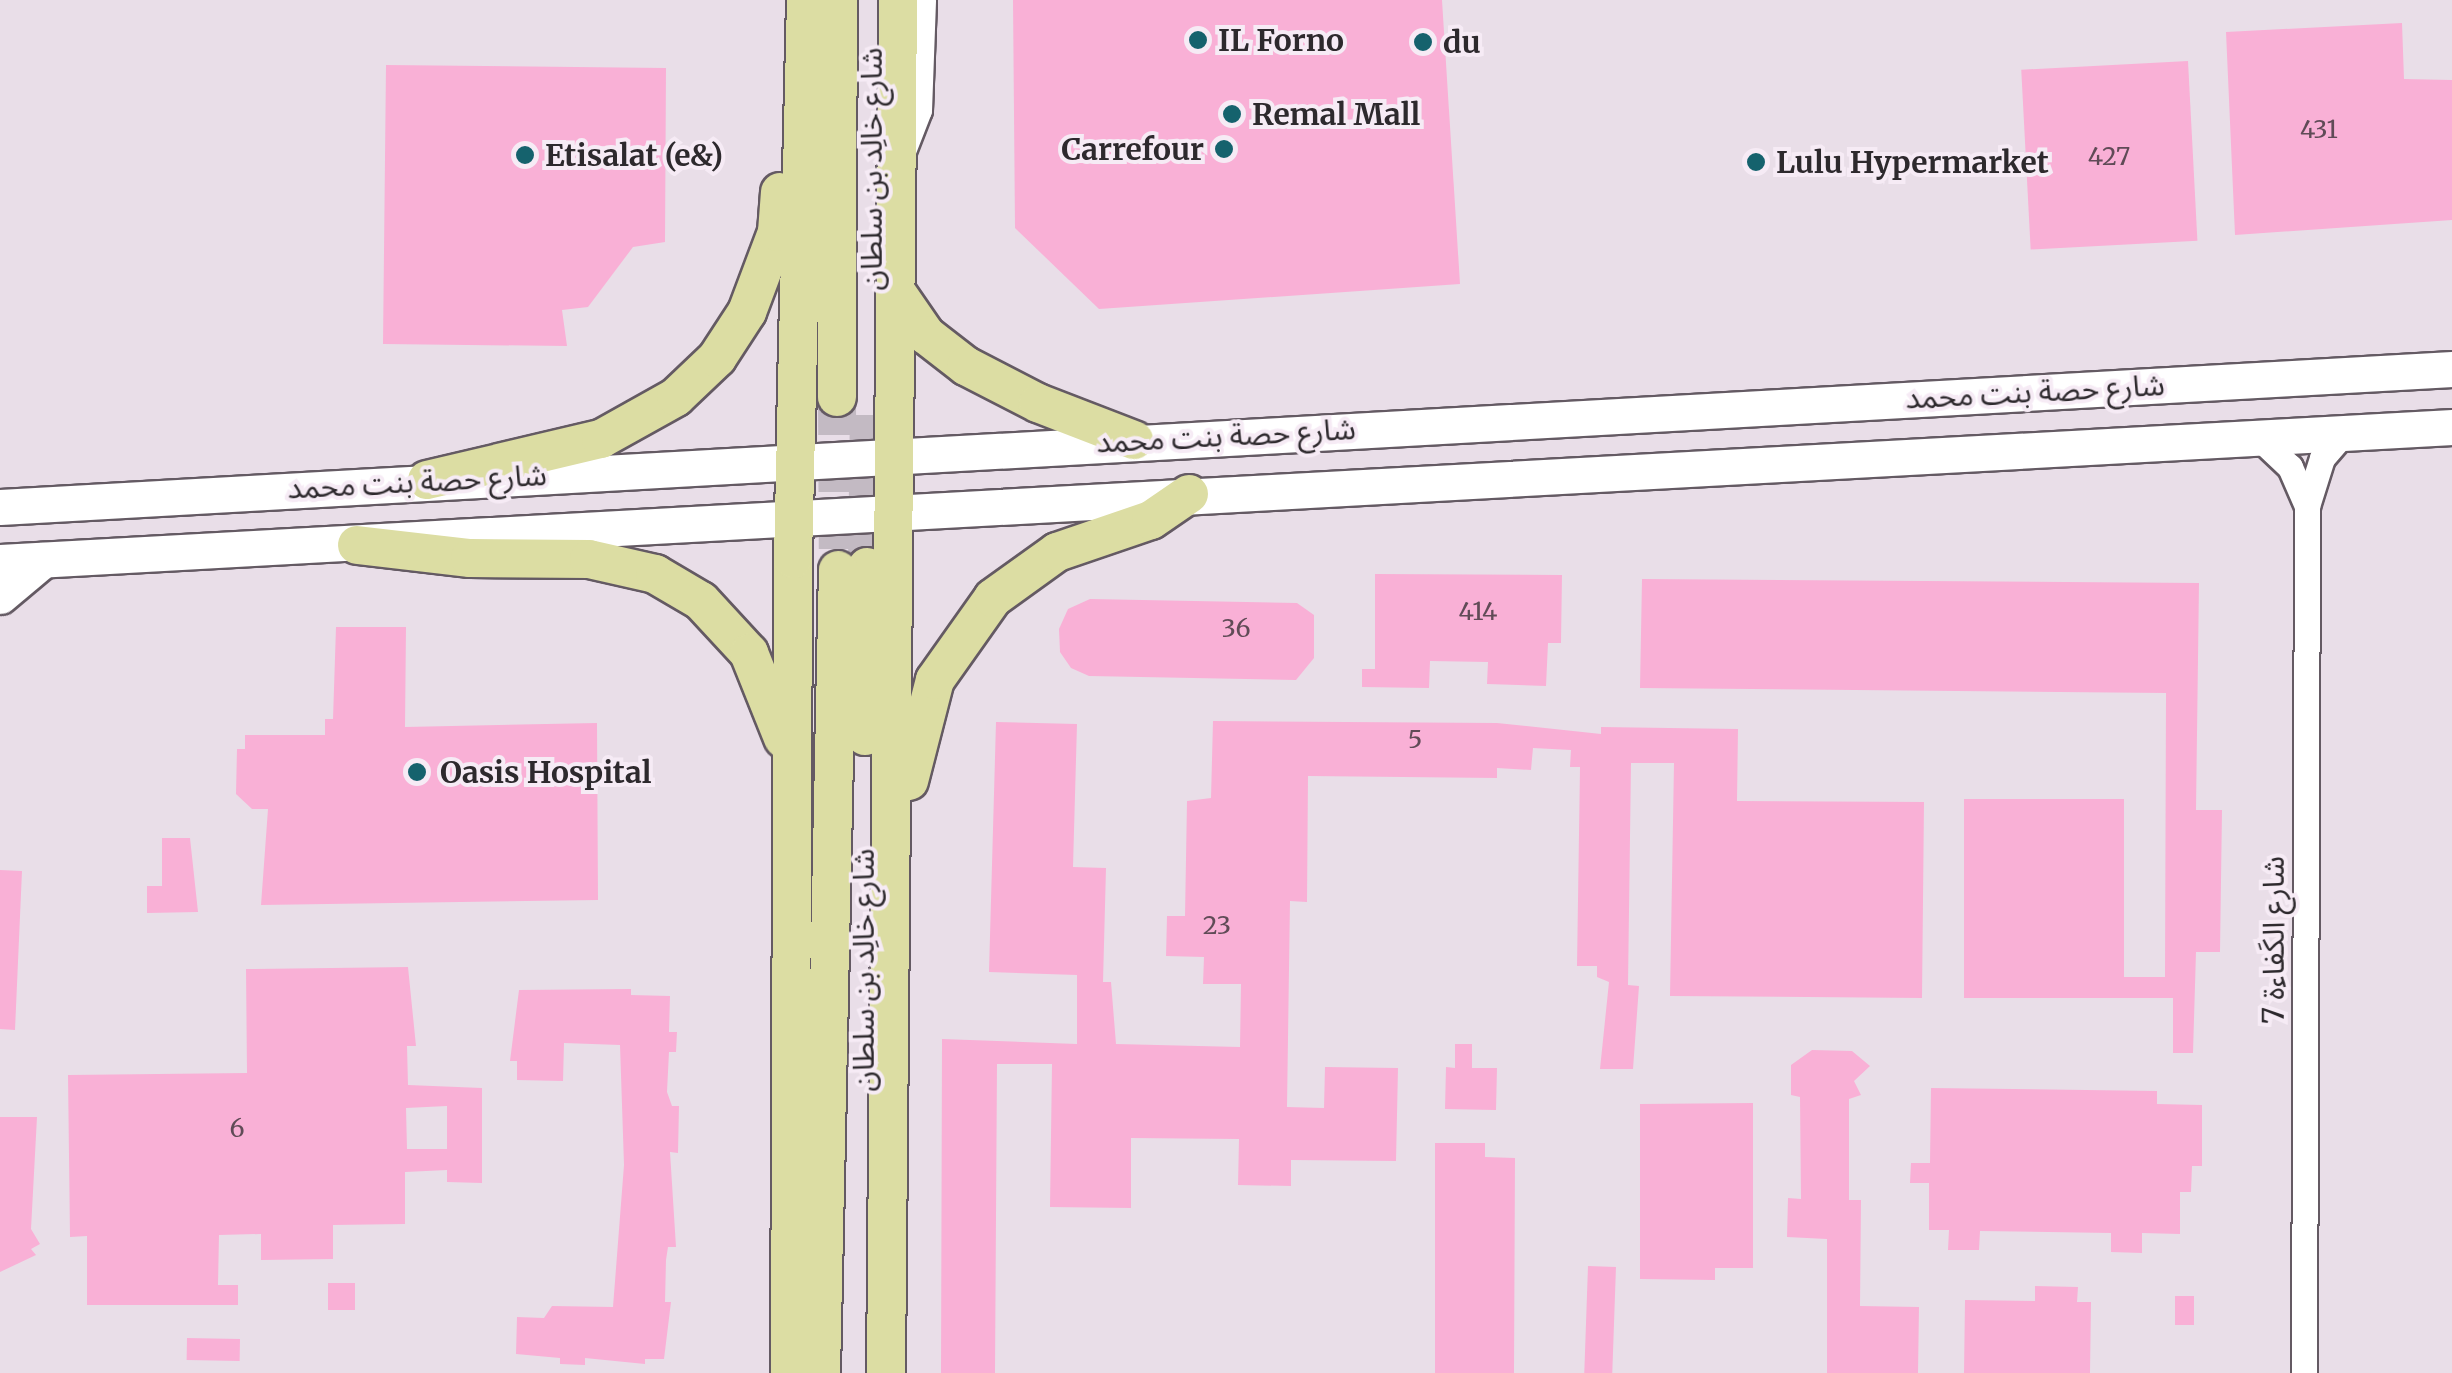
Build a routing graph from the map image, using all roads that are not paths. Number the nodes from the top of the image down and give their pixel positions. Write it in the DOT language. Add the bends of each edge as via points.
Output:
graph roads {
  1 [pos="794,0"];
  2 [pos="806,0"];
  3 [pos="838,0"];
  4 [pos="872,0"];
  5 [pos="898,0"];
  6 [pos="923,0"];
  7 [pos="896,164"];
  8 [pos="895,290"];
  9 [pos="2452,369"];
  10 [pos="2452,427"];
  11 [pos="2344,433"];
  12 [pos="2258,438"];
  13 [pos="1134,440"];
  14 [pos="893,453"];
  15 [pos="795,458"];
  16 [pos="426,480"];
  17 [pos="1189,494"];
  18 [pos="0,506"];
  19 [pos="2307,506"];
  20 [pos="892,512"];
  21 [pos="794,518"];
  22 [pos="357,545"];
  23 [pos="43,560"];
  24 [pos="0,562"];
  25 [pos="0,596"];
  26 [pos="794,786"];
  27 [pos="889,872"];
  28 [pos="790,1373"];
  29 [pos="821,1373"];
  30 [pos="862,1373"];
  31 [pos="886,1373"];
  32 [pos="2304,1373"];
  1 -- 16 [label="main road" via="777,232 759,287 716,358 676,397 628,428 574,448"];
  2 -- 15 [label="main road"];
  3 -- 4 [label="main road, شارع خالِد بن سلطان" via="853,397"];
  5 -- 7 [label="main road"];
  6 -- 7 [label="street" via="919,110"];
  7 -- 8 [label="main road"];
  8 -- 13 [label="main road" via="926,335 966,366"];
  8 -- 14 [label="main road"];
  9 -- 13 [label="main road, شارع حصة بنت محمد"];
  10 -- 11 [label="main road, شارع حصة بنت محمد"];
  11 -- 12 [label="main road, شارع حصة بنت محمد"];
  11 -- 19 [label="street, شارع الكَفاءة 7" via="2322,458"];
  12 -- 17 [label="main road, شارع حصة بنت محمد"];
  12 -- 19 [label="street, شارع الكَفاءة 7" via="2290,467"];
  13 -- 14 [label="main road, شارع حصة بنت محمد"];
  14 -- 15 [label="main road, شارع حصة بنت محمد"];
  14 -- 20 [label="main road"];
  15 -- 16 [label="main road, شارع حصة بنت محمد"];
  15 -- 21 [label="main road"];
  16 -- 18 [label="main road, شارع حصة بنت محمد"];
  17 -- 20 [label="main road, شارع حصة بنت محمد"];
  17 -- 27 [label="main road" via="1151,520 1057,552 1012,580 975,617 927,701"];
  19 -- 32 [label="street, شارع الكَفاءة 7"];
  20 -- 21 [label="main road, شارع حصة بنت محمد"];
  20 -- 27 [label="main road"];
  21 -- 22 [label="main road, شارع حصة بنت محمد"];
  21 -- 26 [label="main road"];
  22 -- 23 [label="main road, شارع حصة بنت محمد"];
  22 -- 26 [label="main road" via="470,558 614,562 681,588 722,619 749,653 769,692"];
  23 -- 24 [label="main road, شارع حصة بنت محمد"];
  23 -- 25 [label="main road"];
  26 -- 28 [label="main road"];
  27 -- 31 [label="main road"];
  29 -- 30 [label="main road, شارع خالِد بن سلطان" via="852,568"];
}
